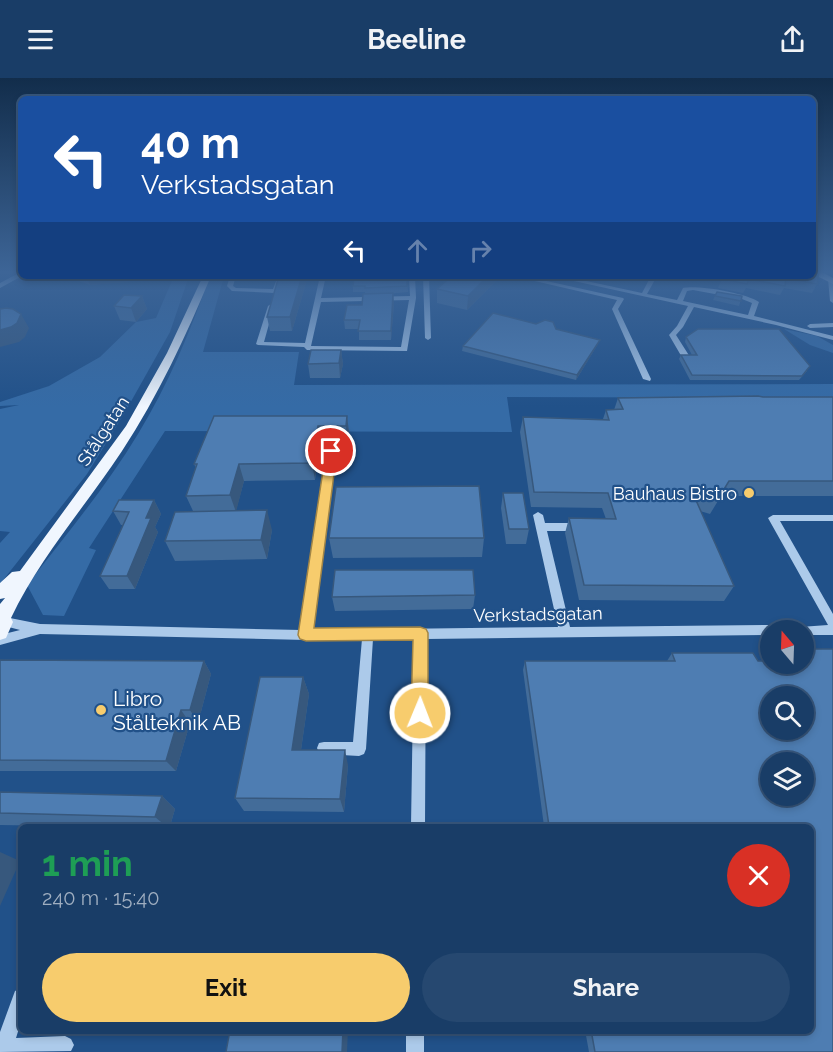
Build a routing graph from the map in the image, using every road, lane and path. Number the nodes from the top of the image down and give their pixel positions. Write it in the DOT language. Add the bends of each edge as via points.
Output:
graph roads {
  1 [pos="188,316"];
  2 [pos="268,316"];
  3 [pos="314,316"];
  4 [pos="410,316"];
  5 [pos="427,316"];
  6 [pos="618,316"];
  7 [pos="686,316"];
  8 [pos="760,316"];
  9 [pos="777,322"];
  10 [pos="830,326"];
  11 [pos="428,338"];
  12 [pos="832,338"];
  13 [pos="308,345"];
  14 [pos="686,357"];
  15 [pos="647,379"];
  16 [pos="331,451"];
  17 [pos="538,515"];
  18 [pos="833,518"];
  19 [pos="541,527"];
  20 [pos="589,527"];
  21 [pos="34,559"];
  22 [pos="0,593"];
  23 [pos="2,620"];
  24 [pos="833,624"];
  25 [pos="40,629"];
  26 [pos="760,630"];
  27 [pos="814,630"];
  28 [pos="833,630"];
  29 [pos="565,632"];
  30 [pos="420,633"];
  31 [pos="368,634"];
  32 [pos="306,635"];
  33 [pos="0,640"];
  34 [pos="324,748"];
  35 [pos="418,824"];
  36 [pos="18,1005"];
  37 [pos="415,1034"];
  38 [pos="65,1045"];
  39 [pos="2,1049"];
  40 [pos="415,1052"];
  1 -- 21 [label="main road, Stålgatan" via="135,421"];
  2 -- 13 [label="street" via="260,344"];
  3 -- 13 [label="street"];
  4 -- 13 [label="street" via="404,349 307,348"];
  5 -- 11 [label="street"];
  6 -- 15 [label="street"];
  7 -- 14 [label="street" via="672,335"];
  8 -- 9 [label="street"];
  9 -- 10 [label="street"];
  9 -- 12 [label="street"];
  10 -- 12 [label="street" via="825,331"];
  16 -- 32 [label="street"];
  17 -- 19 [label="street"];
  18 -- 24 [label="street" via="773,518"];
  19 -- 20 [label="street"];
  19 -- 29 [label="street"];
  21 -- 22 [label="main road, Stålgatan"];
  21 -- 23 [label="main road, Stålgatan"];
  23 -- 25 [label="street, Verkstadsgatan"];
  25 -- 32 [label="street, Verkstadsgatan"];
  25 -- 33 [label="street, Verkstadsgatan"];
  26 -- 29 [label="street, Verkstadsgatan"];
  27 -- 28 [label="street"];
  29 -- 30 [label="street, Verkstadsgatan"];
  30 -- 31 [label="street, Verkstadsgatan"];
  30 -- 35 [label="street"];
  31 -- 32 [label="street, Verkstadsgatan"];
  31 -- 34 [label="street" via="360,749"];
  36 -- 39 [label="street"];
  37 -- 40 [label="street"];
  38 -- 39 [label="street"];
}
